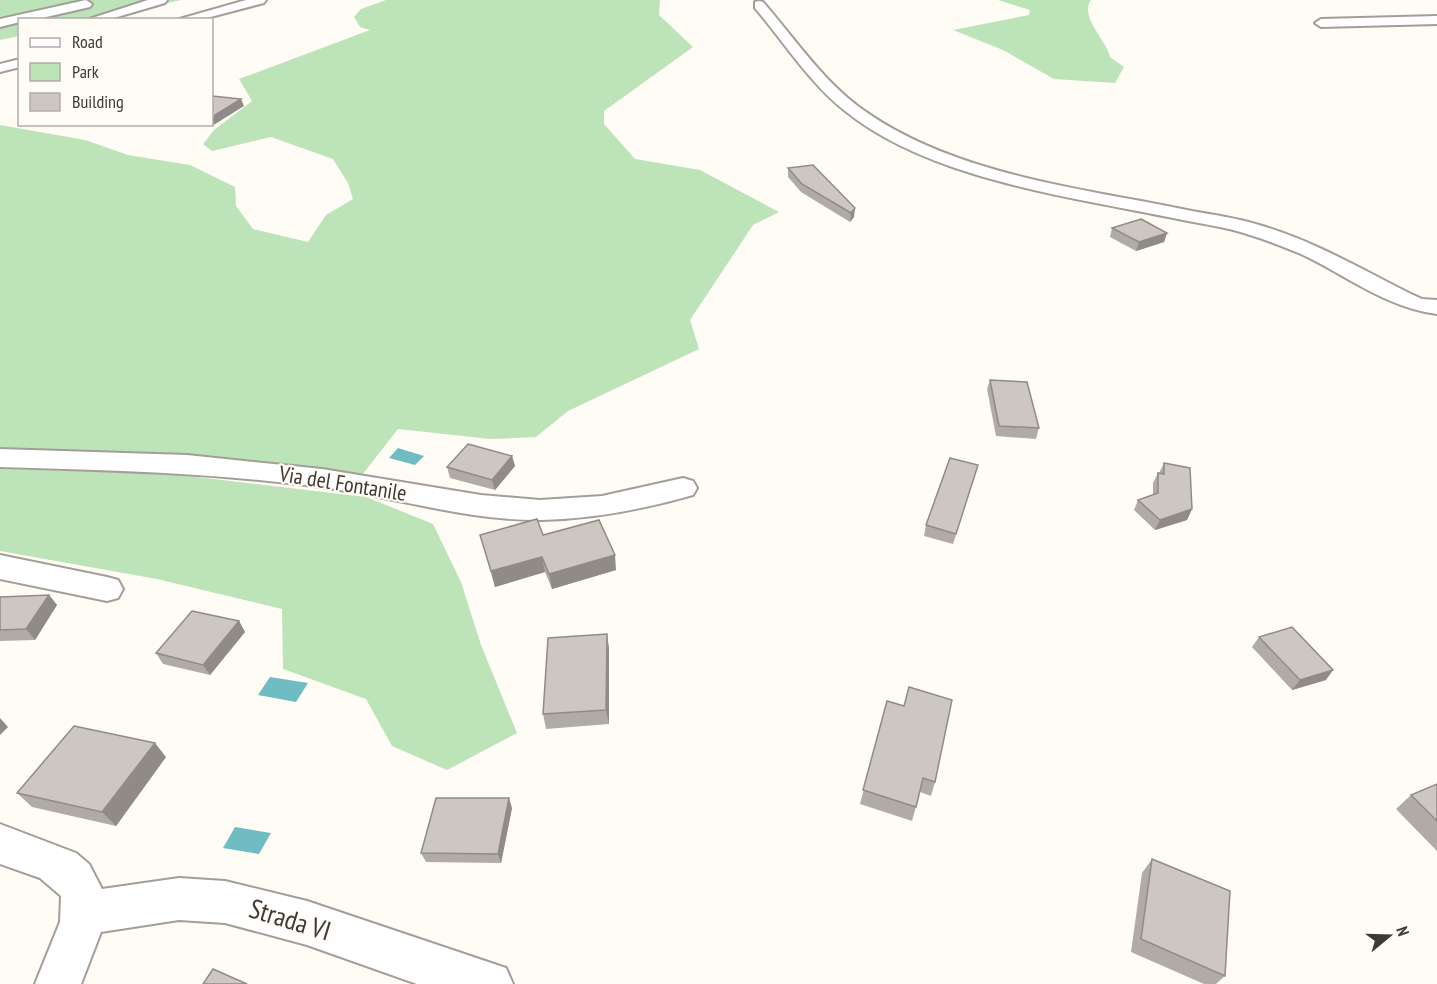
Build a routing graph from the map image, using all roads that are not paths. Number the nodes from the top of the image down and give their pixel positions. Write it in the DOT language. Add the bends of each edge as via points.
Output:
graph roads {
  1 [pos="161,0"];
  2 [pos="260,0"];
  3 [pos="91,2"];
  4 [pos="759,5"];
  5 [pos="22,18"];
  6 [pos="99,18"];
  7 [pos="190,18"];
  8 [pos="18,19"];
  9 [pos="1437,20"];
  10 [pos="0,23"];
  11 [pos="1321,23"];
  12 [pos="18,64"];
  13 [pos="0,68"];
  14 [pos="1437,307"];
  15 [pos="0,458"];
  16 [pos="683,488"];
  17 [pos="0,567"];
  18 [pos="107,589"];
  19 [pos="0,844"];
  20 [pos="84,913"];
  21 [pos="58,984"];
  22 [pos="490,984"];
  1 -- 6 [label="street"];
  2 -- 7 [label="street"];
  3 -- 5 [label="street"];
  4 -- 14 [label="street" via="845,103 900,137 1011,180 1263,233 1308,250 1403,299"];
  8 -- 10 [label="street"];
  9 -- 11 [label="street"];
  12 -- 13 [label="street"];
  15 -- 16 [label="street, Via del Fontanile" via="188,464 322,478 532,510 602,506"];
  17 -- 18 [label="street"];
  19 -- 20 [label="street" via="51,862 73,876 82,890"];
  20 -- 21 [label="street"];
  20 -- 22 [label="street, Strada VI" via="178,899 225,902 307,923"];
}
